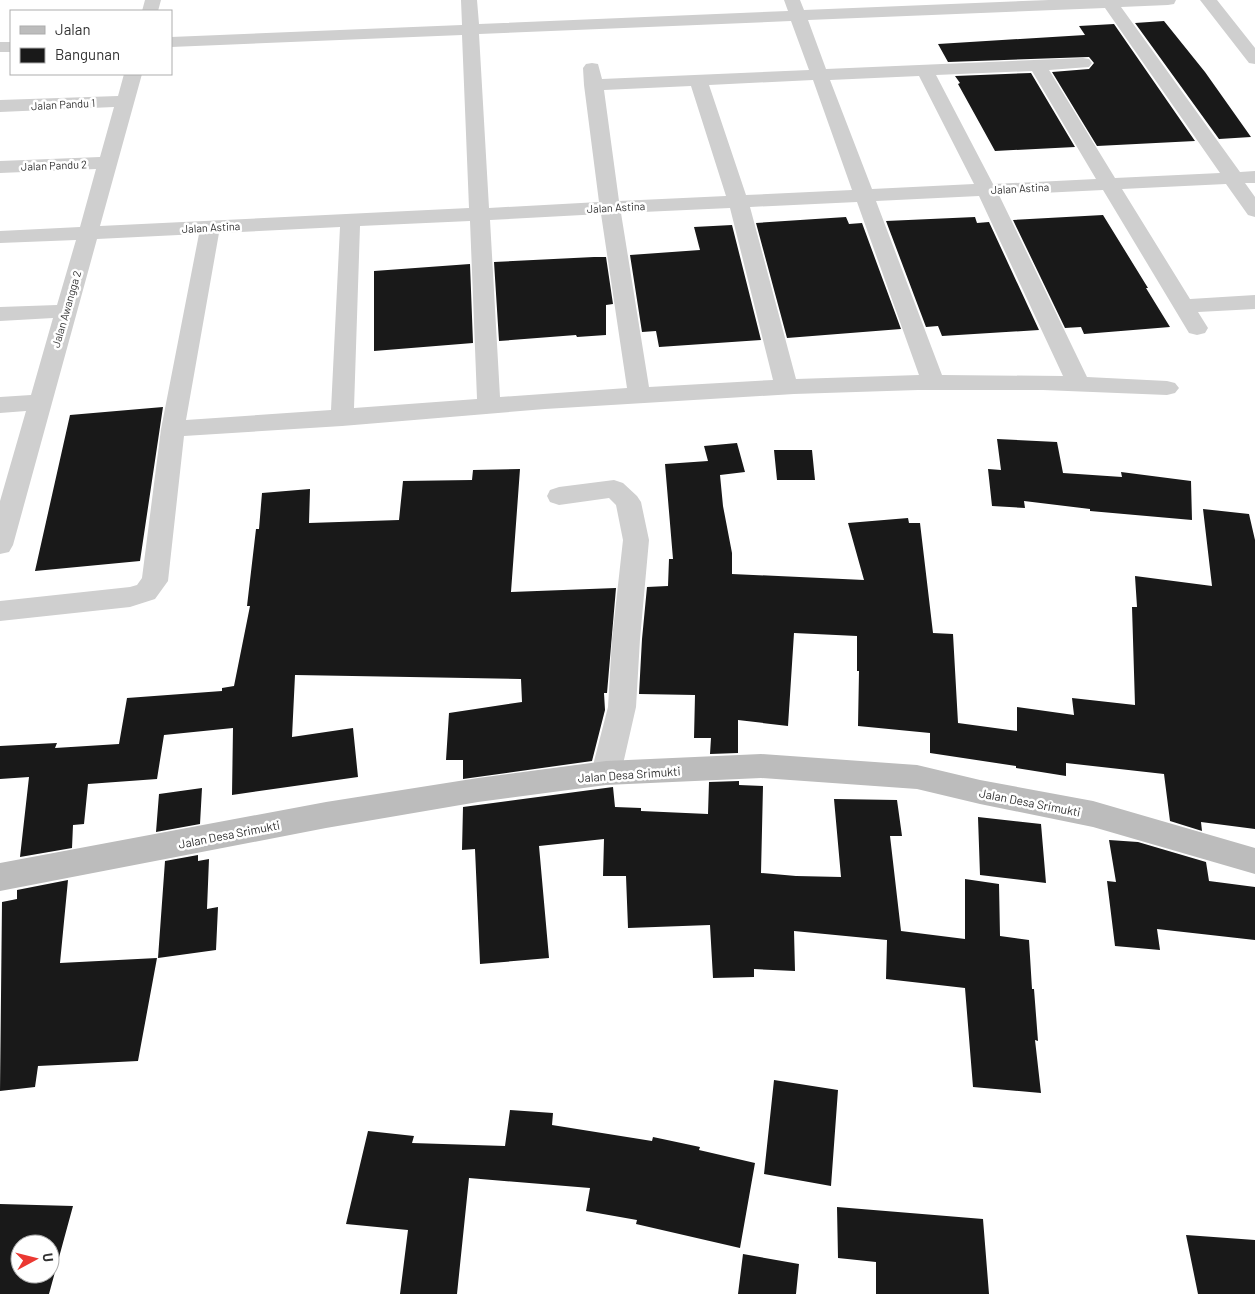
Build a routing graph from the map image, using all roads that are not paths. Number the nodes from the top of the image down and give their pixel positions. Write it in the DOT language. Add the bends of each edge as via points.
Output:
graph roads {
  1 [pos="469,0"];
  2 [pos="1168,0"];
  3 [pos="1208,0"];
  4 [pos="1109,1"];
  5 [pos="794,7"];
  6 [pos="471,28"];
  7 [pos="172,42"];
  8 [pos="1255,59"];
  9 [pos="1083,63"];
  10 [pos="1037,65"];
  11 [pos="926,70"];
  12 [pos="133,75"];
  13 [pos="819,75"];
  14 [pos="698,80"];
  15 [pos="125,101"];
  16 [pos="0,106"];
  17 [pos="108,163"];
  18 [pos="0,167"];
  19 [pos="1255,177"];
  20 [pos="1231,178"];
  21 [pos="1110,184"];
  22 [pos="986,189"];
  23 [pos="864,195"];
  24 [pos="738,201"];
  25 [pos="610,207"];
  26 [pos="1255,211"];
  27 [pos="480,214"];
  28 [pos="350,220"];
  29 [pos="210,226"];
  30 [pos="88,232"];
  31 [pos="0,236"];
  32 [pos="1255,302"];
  33 [pos="1184,306"];
  34 [pos="66,310"];
  35 [pos="0,314"];
  36 [pos="1197,328"];
  37 [pos="933,382"];
  38 [pos="1078,382"];
  39 [pos="786,385"];
  40 [pos="1167,388"];
  41 [pos="639,394"];
  42 [pos="40,402"];
  43 [pos="489,404"];
  44 [pos="0,405"];
  45 [pos="342,418"];
  46 [pos="173,429"];
  47 [pos="559,496"];
  48 [pos="6,504"];
  49 [pos="0,545"];
  50 [pos="0,611"];
  51 [pos="606,773"];
  52 [pos="1255,861"];
  53 [pos="0,877"];
  1 -- 6 [label="street"];
  2 -- 4 [label="street"];
  3 -- 8 [label="street"];
  4 -- 5 [label="street"];
  4 -- 20 [label="street" via="1230,172"];
  5 -- 6 [label="street"];
  5 -- 13 [label="street"];
  6 -- 7 [label="street"];
  6 -- 27 [label="street"];
  9 -- 10 [label="street"];
  10 -- 11 [label="street"];
  10 -- 21 [label="street"];
  11 -- 13 [label="street"];
  11 -- 22 [label="street"];
  12 -- 15 [label="street, Jalan Awangga 2"];
  13 -- 14 [label="street"];
  13 -- 23 [label="street"];
  14 -- 24 [label="street"];
  14 -- 25 [label="street" via="592,76"];
  15 -- 16 [label="street, Jalan Pandu 1"];
  15 -- 17 [label="street, Jalan Awangga 2"];
  17 -- 18 [label="street, Jalan Pandu 2"];
  17 -- 30 [label="street, Jalan Awangga 2"];
  19 -- 20 [label="street, Jalan Astina"];
  20 -- 21 [label="street, Jalan Astina"];
  20 -- 26 [label="street"];
  21 -- 22 [label="street, Jalan Astina"];
  21 -- 33 [label="street"];
  22 -- 23 [label="street, Jalan Astina"];
  22 -- 38 [label="street"];
  23 -- 24 [label="street, Jalan Astina"];
  23 -- 37 [label="street"];
  24 -- 25 [label="street, Jalan Astina"];
  24 -- 39 [label="street"];
  25 -- 27 [label="street, Jalan Astina"];
  25 -- 41 [label="street"];
  27 -- 28 [label="street, Jalan Astina"];
  27 -- 43 [label="street"];
  28 -- 29 [label="street, Jalan Astina"];
  28 -- 45 [label="street"];
  29 -- 30 [label="street, Jalan Astina"];
  29 -- 46 [label="street"];
  30 -- 31 [label="street, Jalan Astina"];
  30 -- 34 [label="street, Jalan Awangga 2"];
  32 -- 33 [label="street"];
  33 -- 36 [label="street"];
  34 -- 35 [label="street"];
  34 -- 42 [label="street, Jalan Awangga 2"];
  37 -- 38 [label="street"];
  37 -- 39 [label="street"];
  38 -- 40 [label="street"];
  39 -- 41 [label="street"];
  41 -- 43 [label="street"];
  42 -- 44 [label="street"];
  42 -- 48 [label="street, Jalan Awangga 2"];
  43 -- 45 [label="street"];
  45 -- 46 [label="street"];
  46 -- 50 [label="street" via="158,568 152,587 130,597"];
  47 -- 51 [label="street" via="614,489 628,502 636,540 622,707"];
  48 -- 49 [label="street, Jalan Awangga 2"];
  51 -- 52 [label="street, Jalan Desa Srimukti" via="761,766 917,777 1093,814"];
  51 -- 53 [label="street, Jalan Desa Srimukti" via="326,815"];
}
